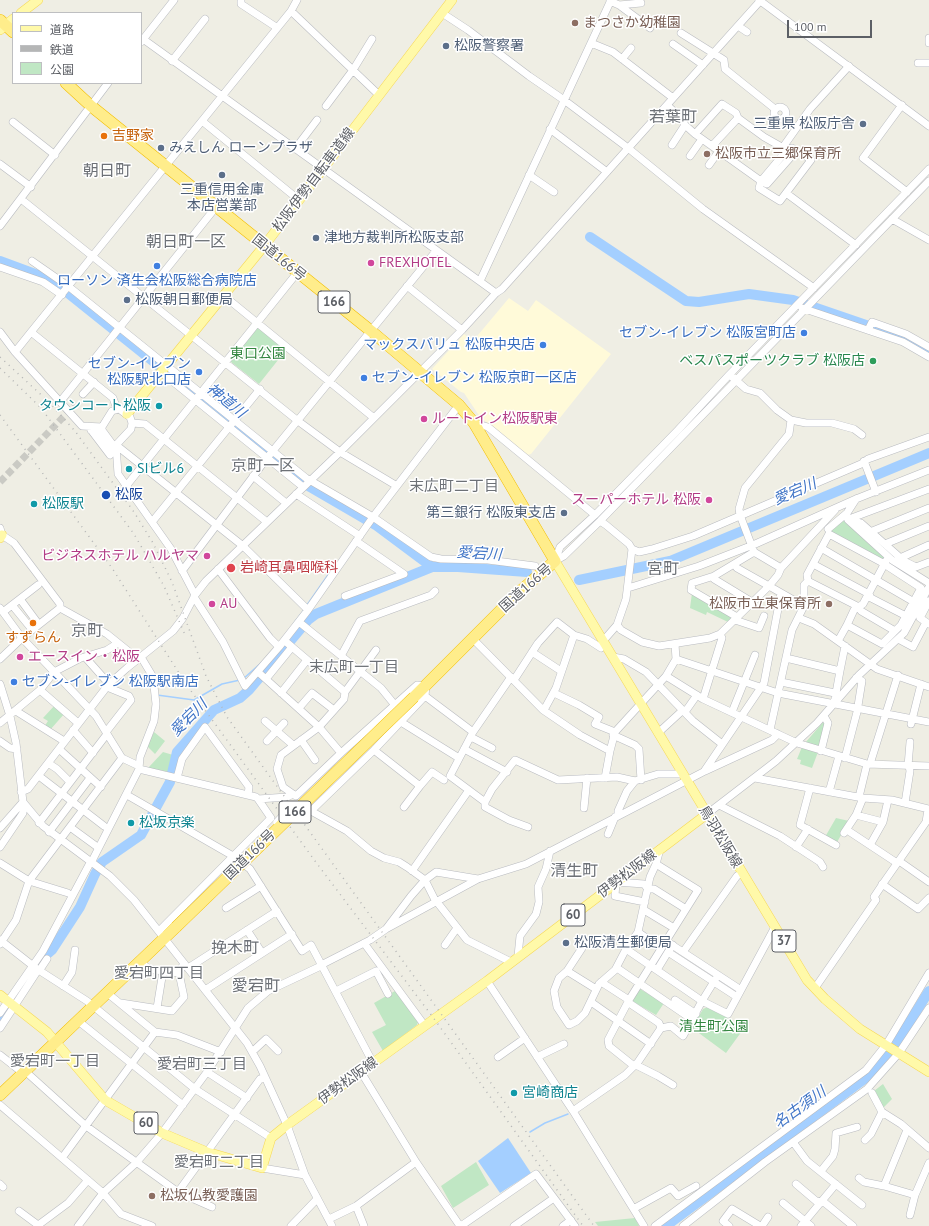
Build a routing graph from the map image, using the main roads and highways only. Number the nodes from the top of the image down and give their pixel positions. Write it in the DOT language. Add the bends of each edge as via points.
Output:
graph roads {
  1 [pos="38,0"];
  2 [pos="452,0"];
  3 [pos="22,12"];
  4 [pos="67,84"];
  5 [pos="264,246"];
  6 [pos="127,414"];
  7 [pos="555,561"];
  8 [pos="707,814"];
  9 [pos="0,995"];
  10 [pos="55,1041"];
  11 [pos="929,1072"];
  12 [pos="0,1095"];
  1 -- 3 [label="main road"];
  2 -- 5 [label="main road, 松阪伊勢自転車道線"];
  4 -- 5 [label="highway, 国道166号 / 166"];
  5 -- 6 [label="main road, 松阪伊勢自転車道線"];
  5 -- 7 [label="highway, 国道166号 / 166" via="459,405 474,423"];
  7 -- 8 [label="main road, 鳥羽松阪線 / 37"];
  7 -- 10 [label="highway, 国道166号 / 166, bridge" via="517,594 422,693 176,926 161,935 139,961"];
  8 -- 10 [label="main road, 伊勢松阪線 / 60" via="487,981 287,1125 271,1138 262,1168 207,1152 162,1132 105,1100"];
  8 -- 11 [label="main road, 鳥羽松阪線 / 37" via="807,980 860,1029"];
  9 -- 10 [label="main road, 60"];
  10 -- 12 [label="highway, 国道166号 / 166"];
}
